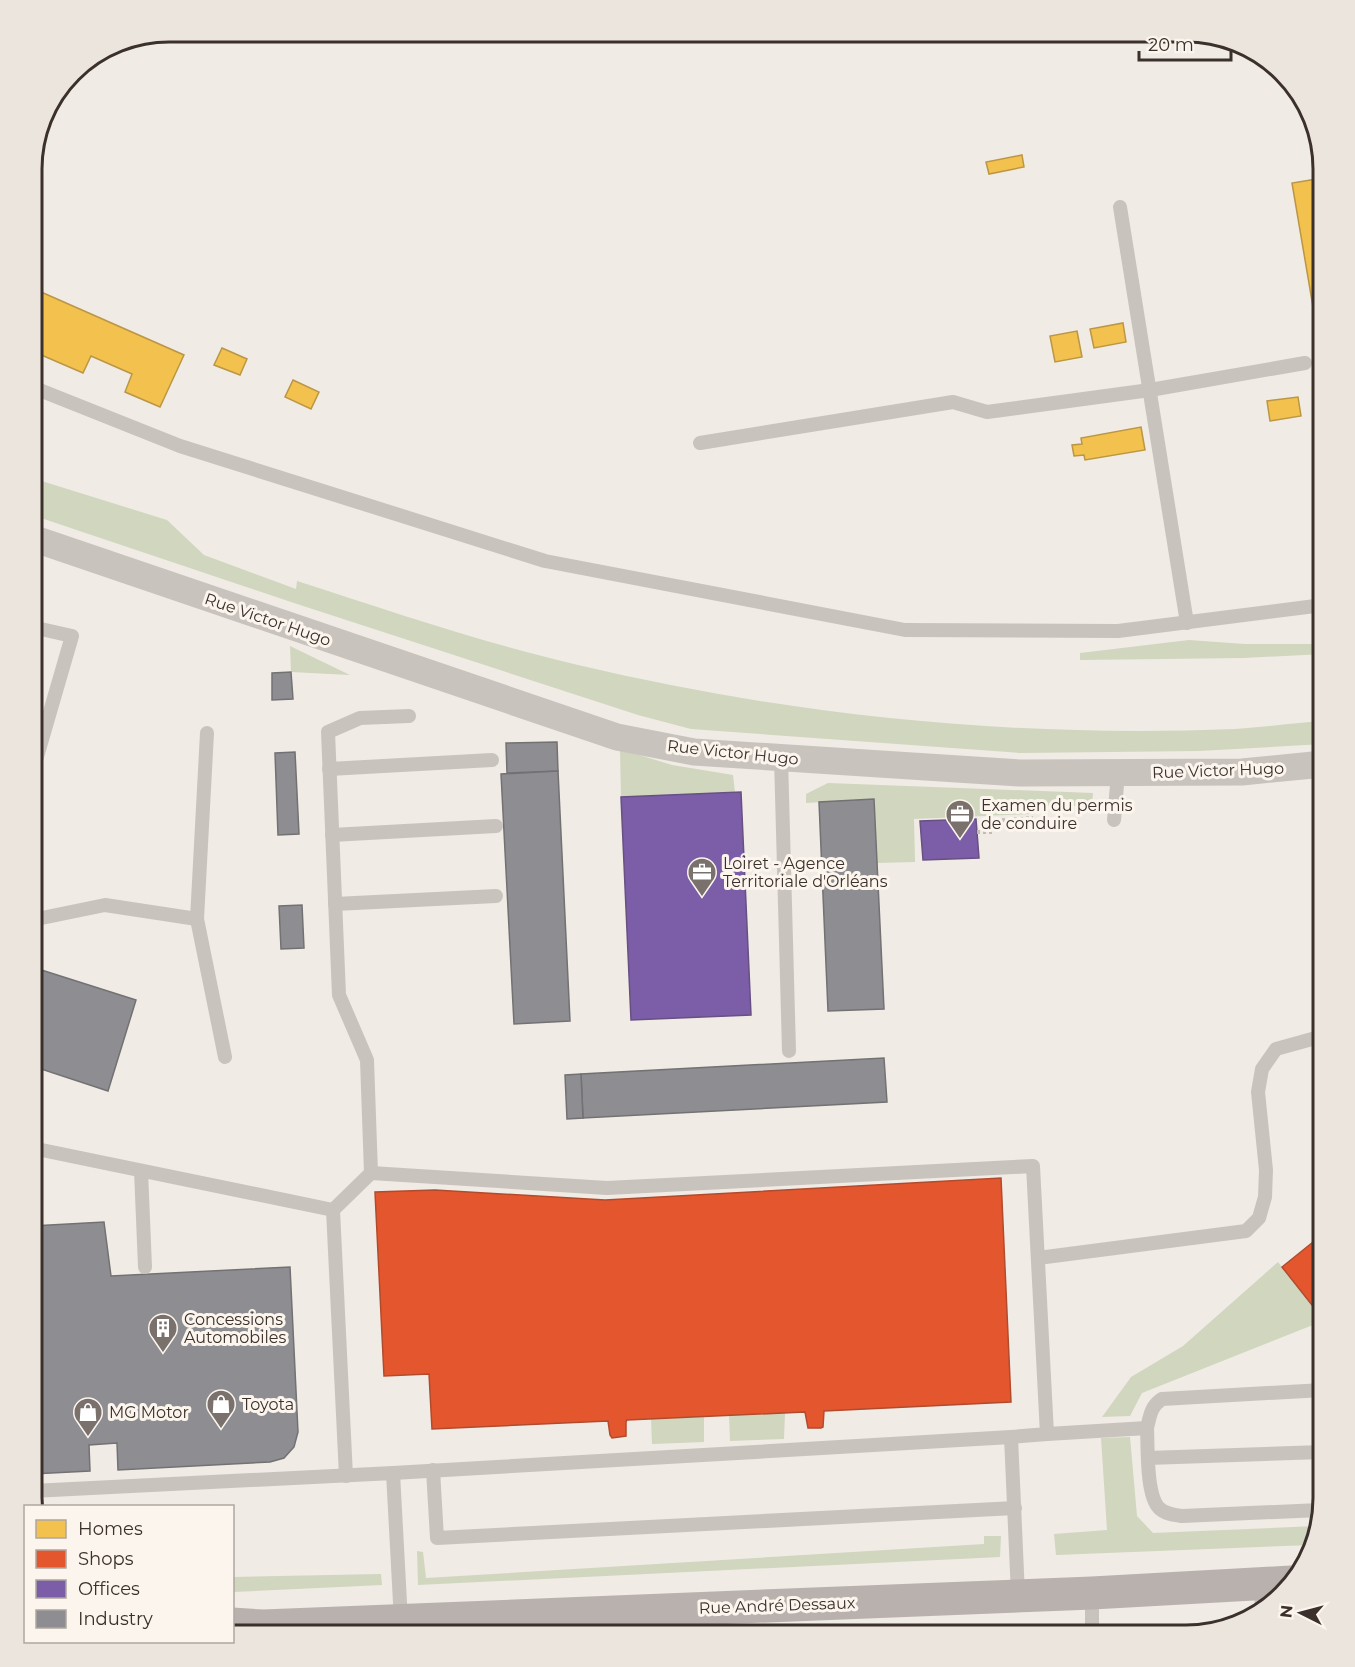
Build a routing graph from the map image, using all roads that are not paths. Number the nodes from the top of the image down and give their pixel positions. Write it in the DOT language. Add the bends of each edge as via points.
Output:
graph roads {
  1 [pos="1120,207"];
  2 [pos="1305,363"];
  3 [pos="1150,390"];
  4 [pos="42,391"];
  5 [pos="700,443"];
  6 [pos="42,541"];
  7 [pos="1313,606"];
  8 [pos="1187,623"];
  9 [pos="42,629"];
  10 [pos="409,716"];
  11 [pos="207,734"];
  12 [pos="42,740"];
  13 [pos="781,758"];
  14 [pos="492,760"];
  15 [pos="1313,765"];
  16 [pos="329,769"];
  17 [pos="1118,773"];
  18 [pos="1114,820"];
  19 [pos="496,826"];
  20 [pos="333,835"];
  21 [pos="496,896"];
  22 [pos="335,904"];
  23 [pos="42,918"];
  24 [pos="197,919"];
  25 [pos="1313,1039"];
  26 [pos="789,1050"];
  27 [pos="225,1057"];
  28 [pos="42,1150"];
  29 [pos="141,1170"];
  30 [pos="371,1173"];
  31 [pos="333,1210"];
  32 [pos="1038,1258"];
  33 [pos="145,1267"];
  34 [pos="1313,1391"];
  35 [pos="1147,1428"];
  36 [pos="1047,1434"];
  37 [pos="1011,1437"];
  38 [pos="1313,1452"];
  39 [pos="1148,1458"];
  40 [pos="433,1470"];
  41 [pos="393,1473"];
  42 [pos="346,1476"];
  43 [pos="42,1491"];
  44 [pos="1015,1508"];
  45 [pos="1312,1510"];
  46 [pos="1271,1592"];
  47 [pos="1092,1593"];
  48 [pos="1018,1595"];
  49 [pos="401,1621"];
  50 [pos="664,1623"];
  51 [pos="372,1625"];
  52 [pos="1092,1625"];
  1 -- 3 [label="lane"];
  2 -- 3 [label="lane"];
  3 -- 5 [label="lane" via="987,412 953,402"];
  3 -- 8 [label="lane"];
  4 -- 8 [label="lane" via="180,446 545,561 904,630 1118,631"];
  6 -- 13 [label="street, Rue Victor Hugo" via="617,737 694,752"];
  7 -- 8 [label="lane"];
  9 -- 12 [label="lane" via="72,636"];
  10 -- 16 [label="lane" via="360,718 328,732"];
  11 -- 24 [label="lane"];
  13 -- 17 [label="street, Rue Victor Hugo" via="1020,773"];
  13 -- 26 [label="lane"];
  14 -- 16 [label="lane"];
  15 -- 17 [label="street, Rue Victor Hugo" via="1242,772"];
  16 -- 20 [label="lane"];
  17 -- 18 [label="lane"];
  19 -- 20 [label="lane"];
  20 -- 22 [label="lane"];
  21 -- 22 [label="lane"];
  22 -- 30 [label="lane" via="339,995 367,1060"];
  23 -- 24 [label="lane" via="105,905"];
  24 -- 27 [label="lane"];
  25 -- 32 [label="lane" via="1276,1049 1262,1069 1258,1092 1265,1197 1259,1218 1246,1231"];
  28 -- 29 [label="lane"];
  29 -- 31 [label="lane"];
  29 -- 33 [label="lane"];
  30 -- 31 [label="lane"];
  30 -- 32 [label="lane" via="607,1188 1033,1166"];
  31 -- 42 [label="lane"];
  32 -- 36 [label="lane"];
  34 -- 35 [label="lane" via="1162,1400 1151,1410"];
  35 -- 36 [label="lane"];
  35 -- 39 [label="lane"];
  36 -- 37 [label="lane"];
  37 -- 40 [label="lane"];
  37 -- 44 [label="lane"];
  38 -- 39 [label="lane"];
  39 -- 45 [label="lane" via="1153,1498 1168,1514"];
  40 -- 41 [label="lane"];
  40 -- 44 [label="lane" via="437,1538"];
  41 -- 42 [label="lane"];
  41 -- 49 [label="lane"];
  42 -- 43 [label="lane"];
  44 -- 48 [label="lane"];
  46 -- 47 [label="main road, Rue André Dessaux"];
  47 -- 48 [label="main road, Rue André Dessaux"];
  47 -- 52 [label="lane"];
  48 -- 50 [label="main road, Rue André Dessaux"];
  49 -- 50 [label="main road, Rue André Dessaux"];
  49 -- 51 [label="main road, Rue André Dessaux"];
}
